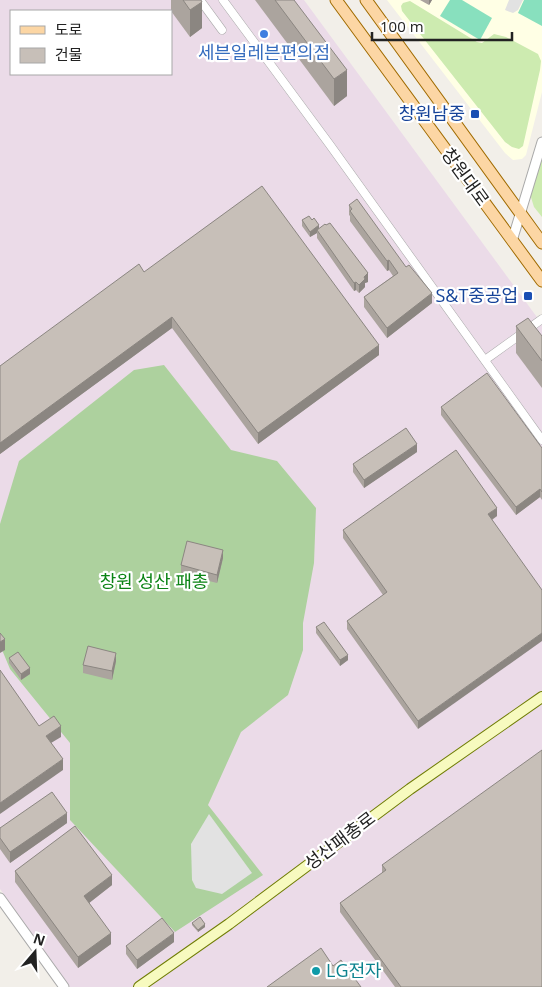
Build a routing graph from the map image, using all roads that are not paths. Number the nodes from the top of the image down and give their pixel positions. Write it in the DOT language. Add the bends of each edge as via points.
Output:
graph roads {
  1 [pos="200,0"];
  2 [pos="223,0"];
  3 [pos="336,0"];
  4 [pos="366,0"];
  5 [pos="222,30"];
  6 [pos="542,142"];
  7 [pos="520,213"];
  8 [pos="512,241"];
  9 [pos="542,244"];
  10 [pos="542,281"];
  11 [pos="542,320"];
  12 [pos="485,360"];
  13 [pos="542,440"];
  14 [pos="542,697"];
  15 [pos="0,898"];
  16 [pos="64,987"];
  17 [pos="139,987"];
  1 -- 5 [label="street"];
  2 -- 12 [label="street"];
  3 -- 8 [label="main road, 창원대로"];
  4 -- 7 [label="main road, 창원대로"];
  6 -- 7 [label="street"];
  7 -- 8 [label="street"];
  7 -- 9 [label="main road, 창원대로"];
  8 -- 10 [label="main road, 창원대로"];
  11 -- 12 [label="street"];
  12 -- 13 [label="street"];
  14 -- 17 [label="main road, 성산패총로"];
  15 -- 16 [label="street"];
}
